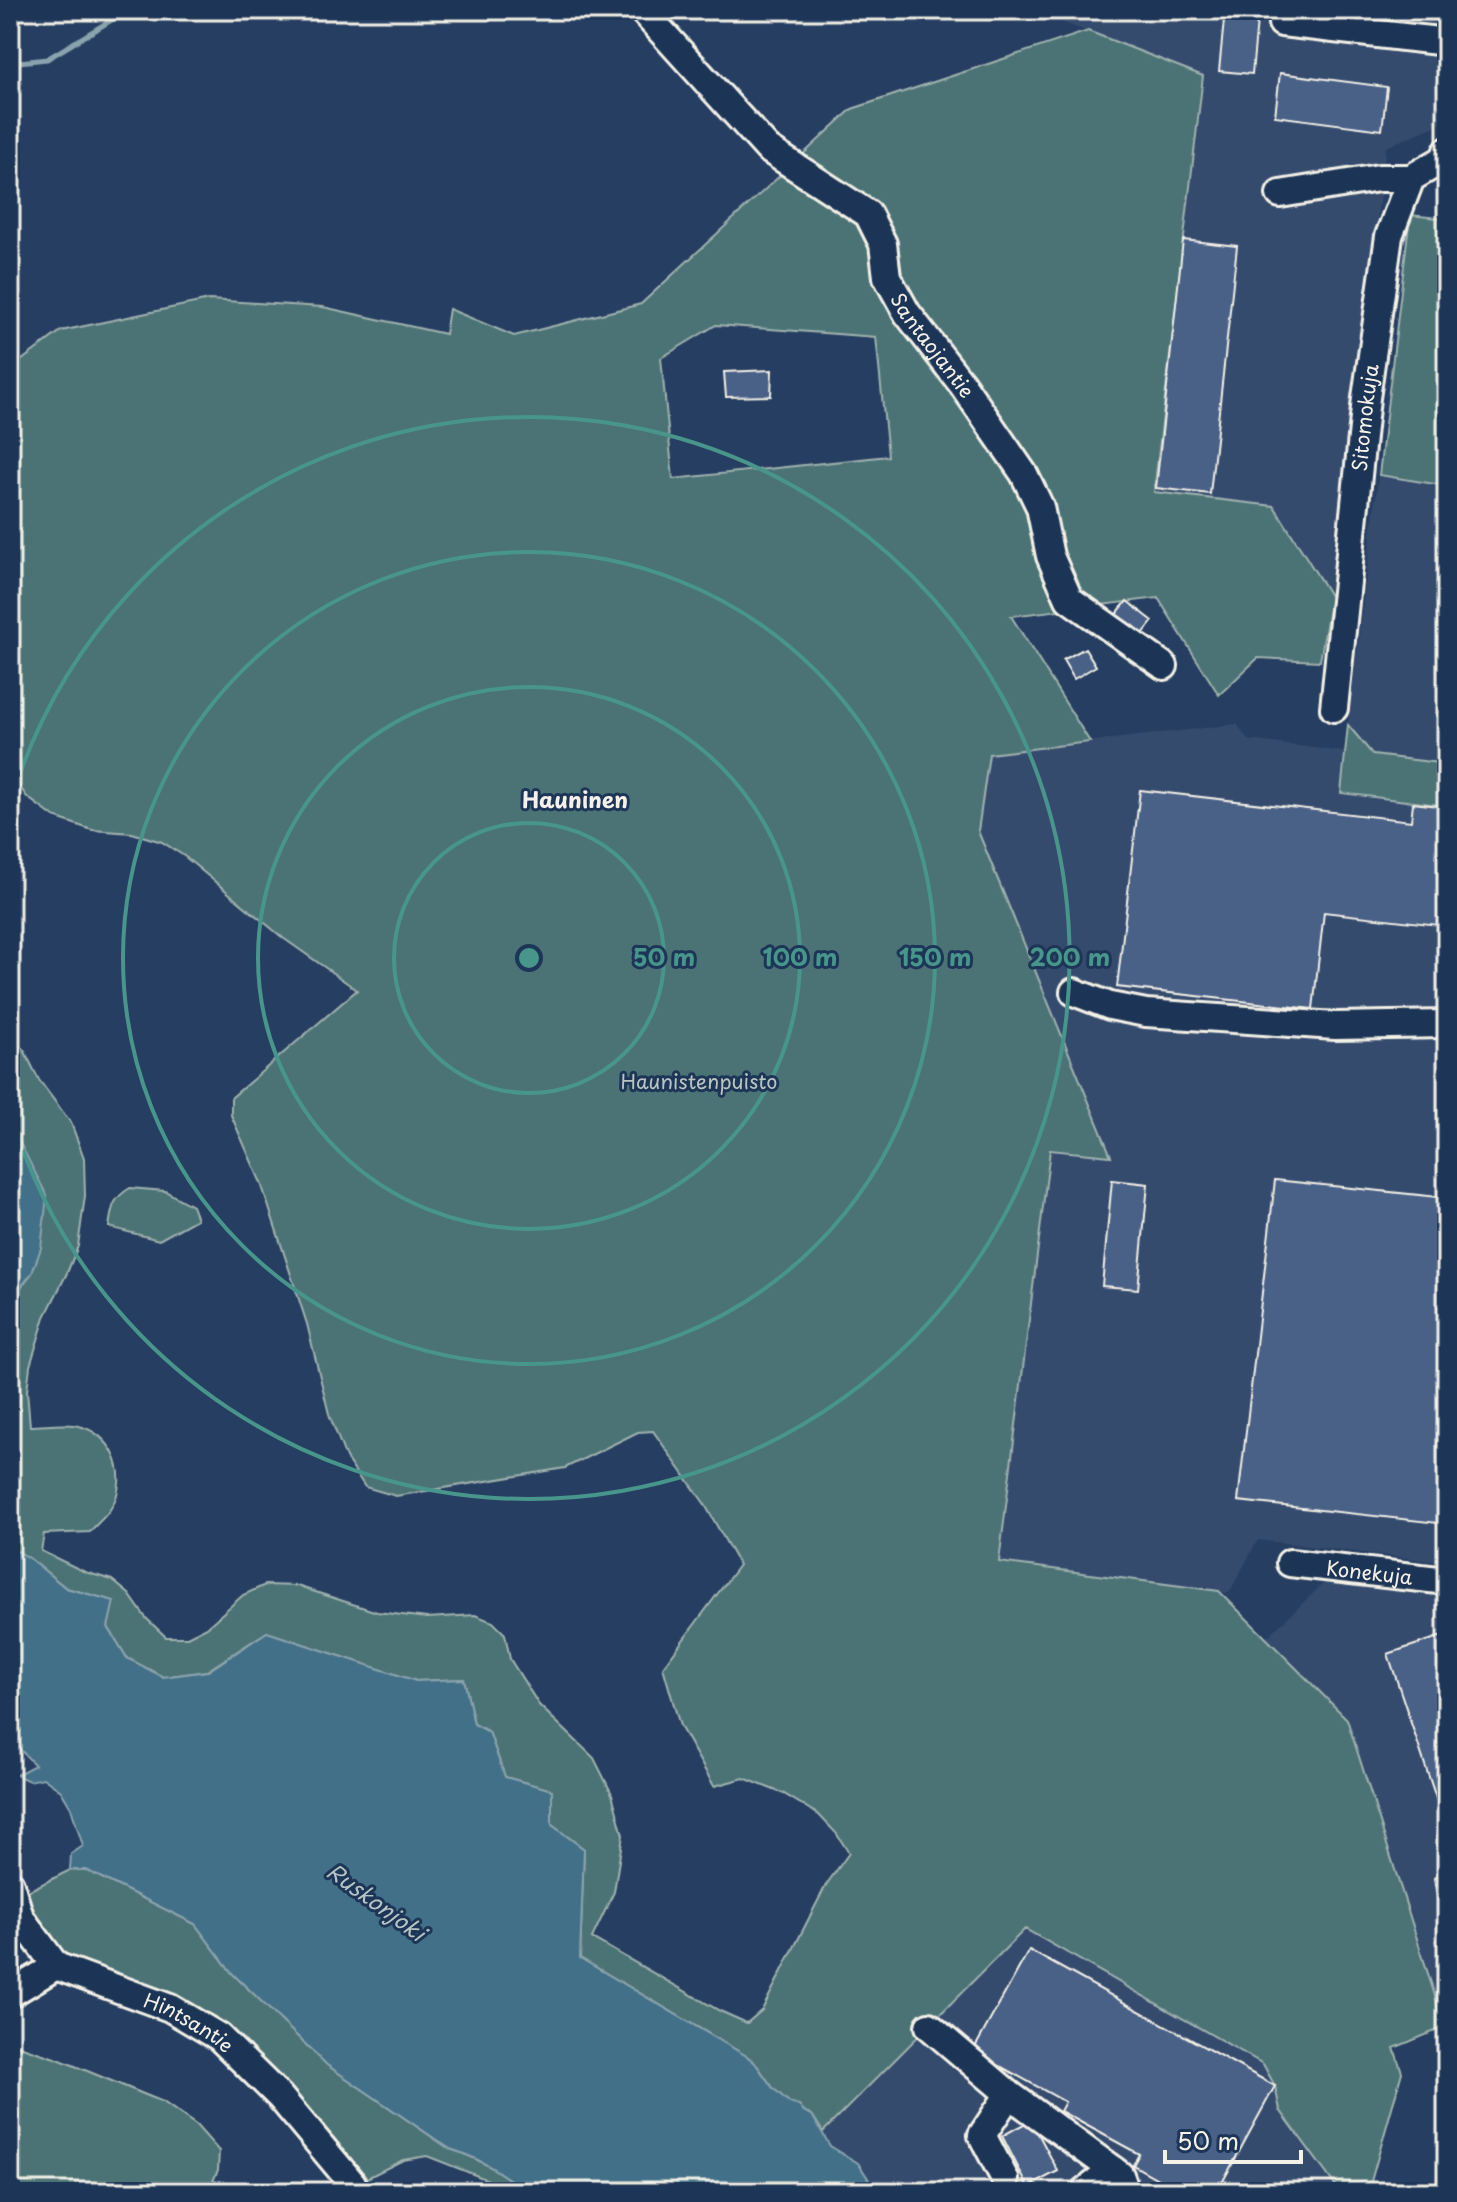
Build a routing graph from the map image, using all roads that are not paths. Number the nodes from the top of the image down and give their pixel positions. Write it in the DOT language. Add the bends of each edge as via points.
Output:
graph roads {
  1 [pos="642,10"];
  2 [pos="1282,23"];
  3 [pos="1447,42"];
  4 [pos="1447,151"];
  5 [pos="1411,178"];
  6 [pos="1280,194"];
  7 [pos="1164,666"];
  8 [pos="1334,708"];
  9 [pos="1074,992"];
  10 [pos="1447,1024"];
  11 [pos="1290,1563"];
  12 [pos="1447,1581"];
  13 [pos="10,1884"];
  14 [pos="56,1966"];
  15 [pos="10,1994"];
  16 [pos="929,2026"];
  17 [pos="1009,2094"];
  18 [pos="1005,2179"];
  19 [pos="1119,2181"];
  20 [pos="357,2192"];
  21 [pos="1084,2192"];
  1 -- 7 [label="street, Santaojantie" via="768,149 868,214 883,244 887,277 907,313 1024,474 1069,599"];
  2 -- 3 [label="street"];
  4 -- 5 [label="street" via="1444,159"];
  5 -- 6 [label="street"];
  5 -- 8 [label="street, Sitomokuja" via="1389,236 1366,398"];
  9 -- 10 [label="street" via="1146,1013 1335,1026"];
  11 -- 12 [label="street, Konekuja"];
  13 -- 14 [label="street" via="20,1917"];
  14 -- 15 [label="street"];
  14 -- 20 [label="street, Hintsantie" via="170,2008 219,2037 280,2097"];
  16 -- 17 [label="street"];
  17 -- 18 [label="street" via="982,2135"];
  17 -- 19 [label="street"];
  19 -- 21 [label="street"];
}
